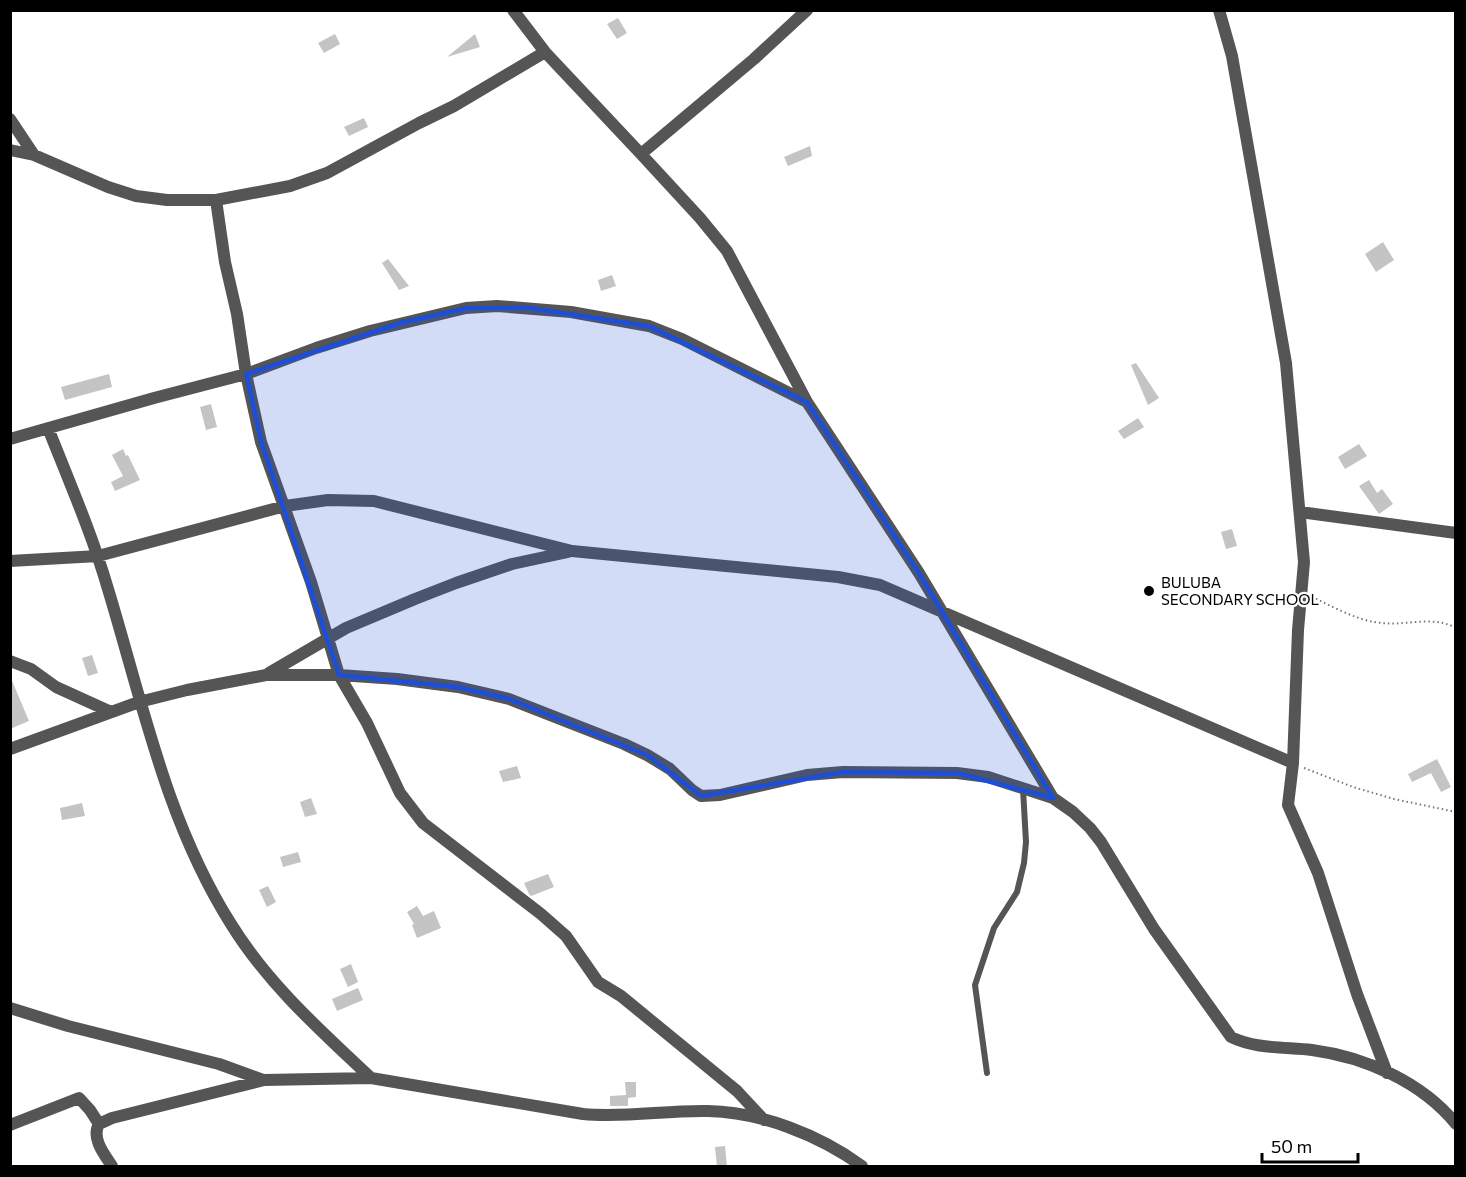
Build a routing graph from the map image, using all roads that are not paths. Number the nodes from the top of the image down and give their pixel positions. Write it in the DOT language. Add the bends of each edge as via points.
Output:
graph roads {
  1 [pos="513,10"];
  2 [pos="807,10"];
  3 [pos="1219,10"];
  4 [pos="545,52"];
  5 [pos="10,119"];
  6 [pos="10,150"];
  7 [pos="641,154"];
  8 [pos="34,155"];
  9 [pos="216,200"];
  10 [pos="246,374"];
  11 [pos="807,402"];
  12 [pos="48,428"];
  13 [pos="10,439"];
  14 [pos="285,506"];
  15 [pos="1300,512"];
  16 [pos="1455,533"];
  17 [pos="572,551"];
  18 [pos="98,556"];
  19 [pos="10,561"];
  20 [pos="944,613"];
  21 [pos="328,640"];
  22 [pos="10,661"];
  23 [pos="266,675"];
  24 [pos="339,675"];
  25 [pos="139,702"];
  26 [pos="111,711"];
  27 [pos="10,749"];
  28 [pos="1293,763"];
  29 [pos="1023,789"];
  30 [pos="1053,798"];
  31 [pos="10,1008"];
  32 [pos="987,1073"];
  33 [pos="1387,1073"];
  34 [pos="371,1078"];
  35 [pos="264,1080"];
  36 [pos="764,1119"];
  37 [pos="99,1124"];
  38 [pos="1455,1124"];
  39 [pos="10,1125"];
  40 [pos="112,1167"];
  41 [pos="862,1167"];
  1 -- 4 [label="street"];
  2 -- 7 [label="street"];
  3 -- 15 [label="street" via="1232,56 1286,363"];
  4 -- 7 [label="street"];
  4 -- 9 [label="street" via="454,106 327,173 290,186"];
  5 -- 8 [label="street"];
  6 -- 8 [label="street"];
  7 -- 11 [label="street" via="727,252"];
  8 -- 9 [label="street" via="136,196"];
  9 -- 10 [label="street"];
  10 -- 11 [label="street" via="402,322 466,308 525,307 649,326"];
  10 -- 12 [label="street"];
  10 -- 14 [label="street" via="261,442"];
  11 -- 20 [label="street"];
  12 -- 13 [label="street"];
  12 -- 18 [label="street"];
  14 -- 17 [label="street" via="328,500 374,501"];
  14 -- 18 [label="street"];
  14 -- 21 [label="street"];
  15 -- 16 [label="street"];
  15 -- 28 [label="street" via="1304,562"];
  17 -- 20 [label="street" via="869,582"];
  17 -- 21 [label="street" via="456,582 346,628"];
  18 -- 19 [label="street"];
  18 -- 25 [label="street"];
  20 -- 28 [label="street"];
  20 -- 30 [label="street"];
  21 -- 23 [label="street"];
  21 -- 24 [label="street"];
  22 -- 26 [label="street"];
  23 -- 24 [label="street"];
  23 -- 25 [label="street"];
  24 -- 29 [label="street" via="448,686 509,699 647,755 701,796 807,775 843,772 957,773 988,777"];
  24 -- 36 [label="street" via="400,793 423,824 555,926 598,982 737,1091"];
  25 -- 26 [label="street"];
  25 -- 34 [label="street" via="181,829 230,923 273,983"];
  26 -- 27 [label="street"];
  28 -- 33 [label="street" via="1290,811 1318,873"];
  29 -- 30 [label="street"];
  29 -- 32 [label="lane" via="1026,842 1017,892 993,928 975,985"];
  30 -- 33 [label="street" via="1073,812 1101,842 1154,929 1231,1037 1249,1044 1350,1058"];
  31 -- 35 [label="street" via="219,1064"];
  33 -- 38 [label="street" via="1424,1092"];
  34 -- 35 [label="street"];
  34 -- 36 [label="street" via="593,1115 708,1111"];
  35 -- 37 [label="street"];
  36 -- 41 [label="street" via="822,1142"];
  37 -- 39 [label="street" via="79,1098"];
  37 -- 40 [label="street" via="96,1137"];
}
